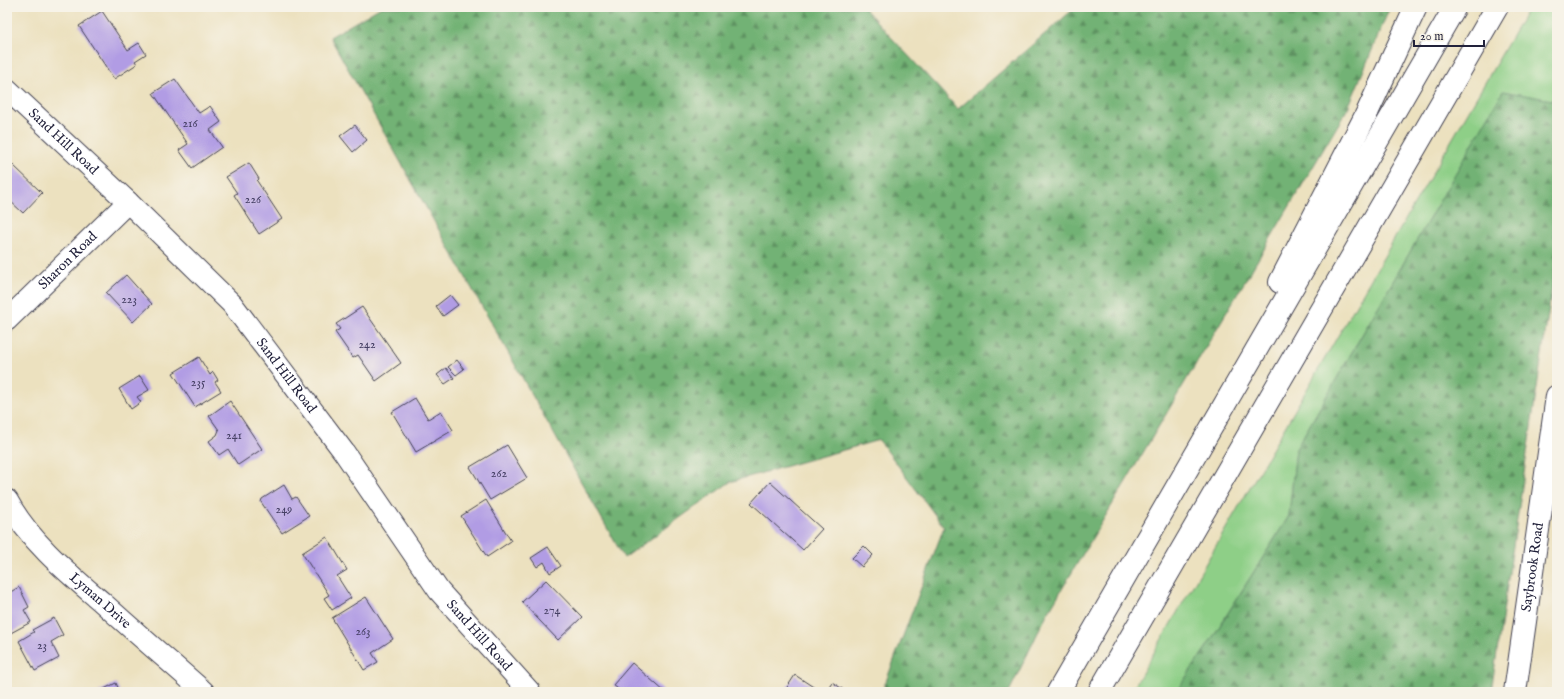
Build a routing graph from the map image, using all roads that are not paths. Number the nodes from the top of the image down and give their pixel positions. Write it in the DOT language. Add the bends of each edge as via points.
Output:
graph roads {
  1 [pos="1416,7"];
  2 [pos="1455,7"];
  3 [pos="1497,7"];
  4 [pos="7,89"];
  5 [pos="128,202"];
  6 [pos="7,320"];
  7 [pos="1557,396"];
  8 [pos="7,500"];
  9 [pos="1148,537"];
  10 [pos="204,692"];
  11 [pos="530,692"];
  12 [pos="1058,692"];
  13 [pos="1099,692"];
  14 [pos="1515,692"];
  1 -- 9 [label="main road" via="1366,115"];
  2 -- 9 [label="main road"];
  3 -- 13 [label="main road"];
  4 -- 5 [label="street, Sand Hill Road"];
  5 -- 6 [label="street, Sharon Road"];
  5 -- 11 [label="street, Sand Hill Road" via="232,304 344,452 439,591"];
  7 -- 14 [label="main road, Saybrook Road"];
  8 -- 10 [label="street, Lyman Drive" via="14,513 44,549"];
  9 -- 12 [label="main road"];
}
